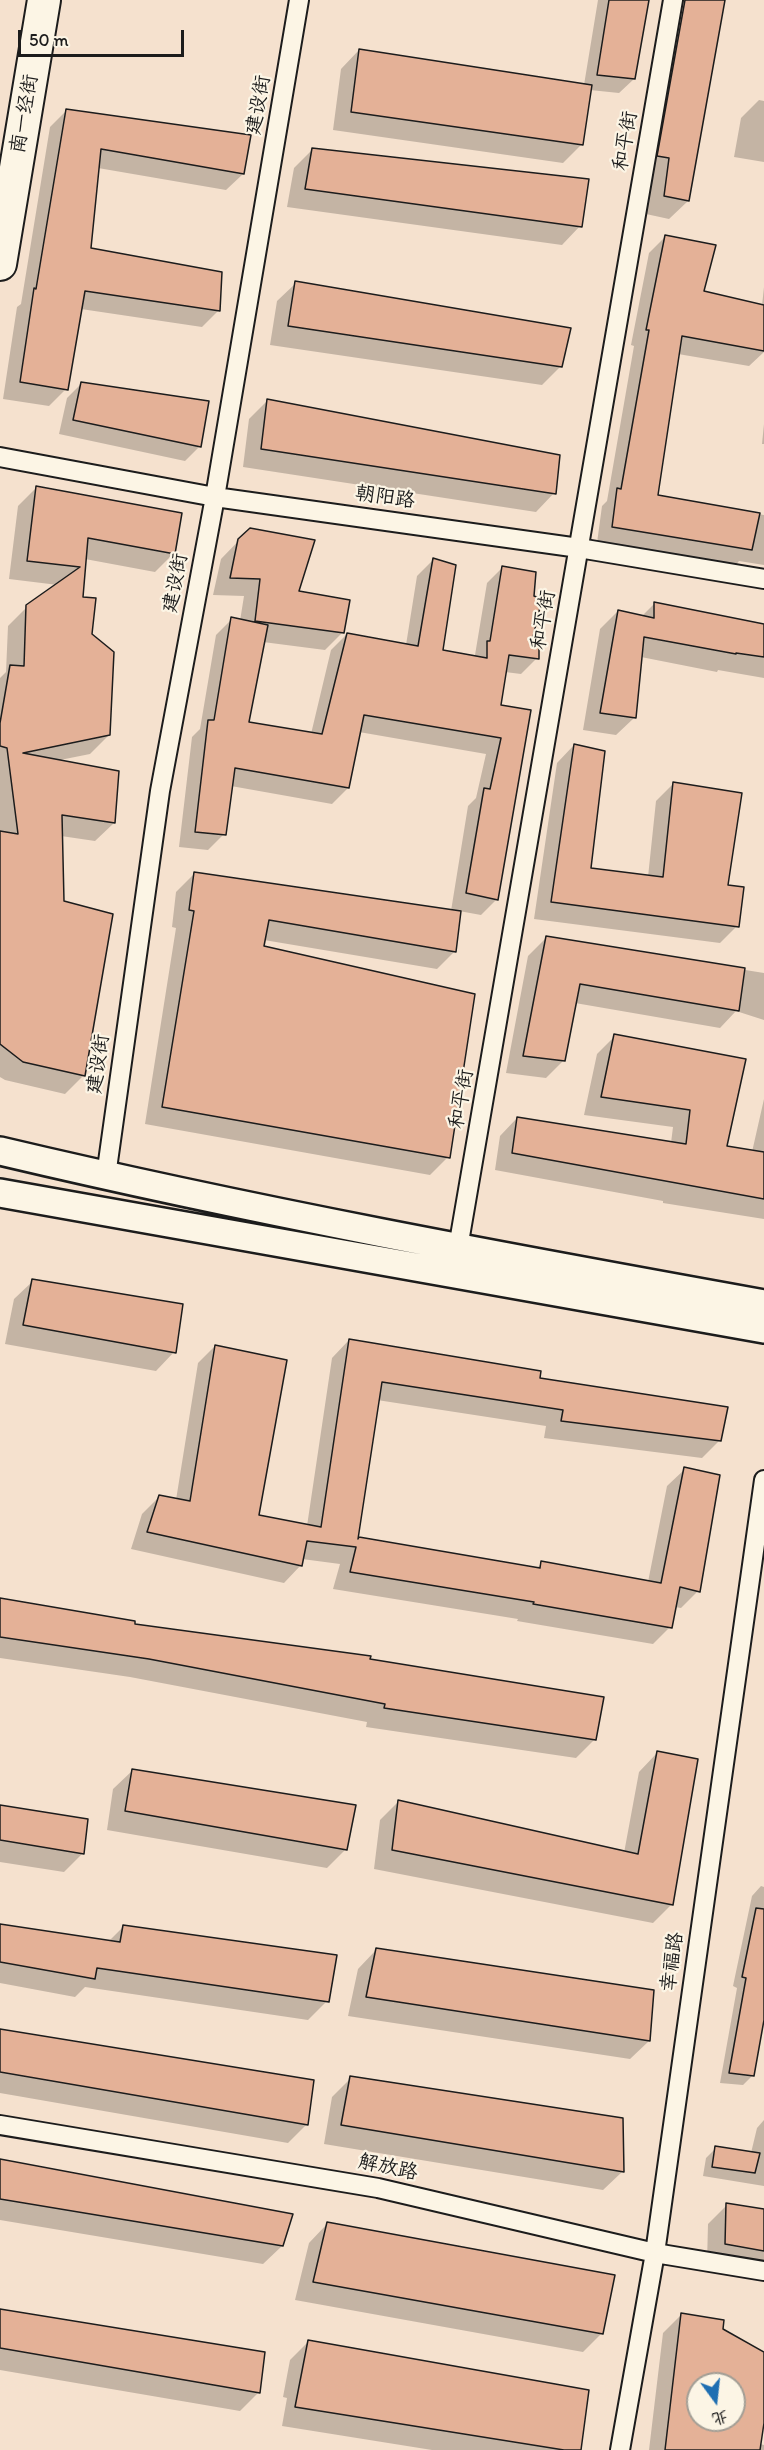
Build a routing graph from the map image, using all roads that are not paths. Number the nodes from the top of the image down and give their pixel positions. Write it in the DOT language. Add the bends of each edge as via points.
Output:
graph roads {
  1 [pos="44,0"];
  2 [pos="299,0"];
  3 [pos="673,0"];
  4 [pos="0,264"];
  5 [pos="0,457"];
  6 [pos="215,496"];
  7 [pos="579,548"];
  8 [pos="764,579"];
  9 [pos="0,1151"];
  10 [pos="106,1176"];
  11 [pos="0,1193"];
  12 [pos="458,1248"];
  13 [pos="764,1304"];
  14 [pos="764,1329"];
  15 [pos="764,1480"];
  16 [pos="0,2125"];
  17 [pos="655,2253"];
  18 [pos="764,2271"];
  19 [pos="620,2450"];
  1 -- 4 [label="highway, 南一经街"];
  2 -- 6 [label="street, 建设街"];
  3 -- 7 [label="street, 和平街"];
  5 -- 6 [label="street, 朝阳路"];
  6 -- 7 [label="street, 朝阳路"];
  6 -- 10 [label="street, 建设街" via="160,792"];
  7 -- 8 [label="street, 朝阳路"];
  7 -- 12 [label="street, 和平街"];
  9 -- 10 [label="main road"];
  10 -- 12 [label="main road"];
  11 -- 14 [label="main road"];
  12 -- 13 [label="main road"];
  15 -- 17 [label="street, 幸福路"];
  16 -- 17 [label="street, 解放路" via="378,2188"];
  17 -- 18 [label="street, 解放路"];
  17 -- 19 [label="street, 幸福路"];
}
